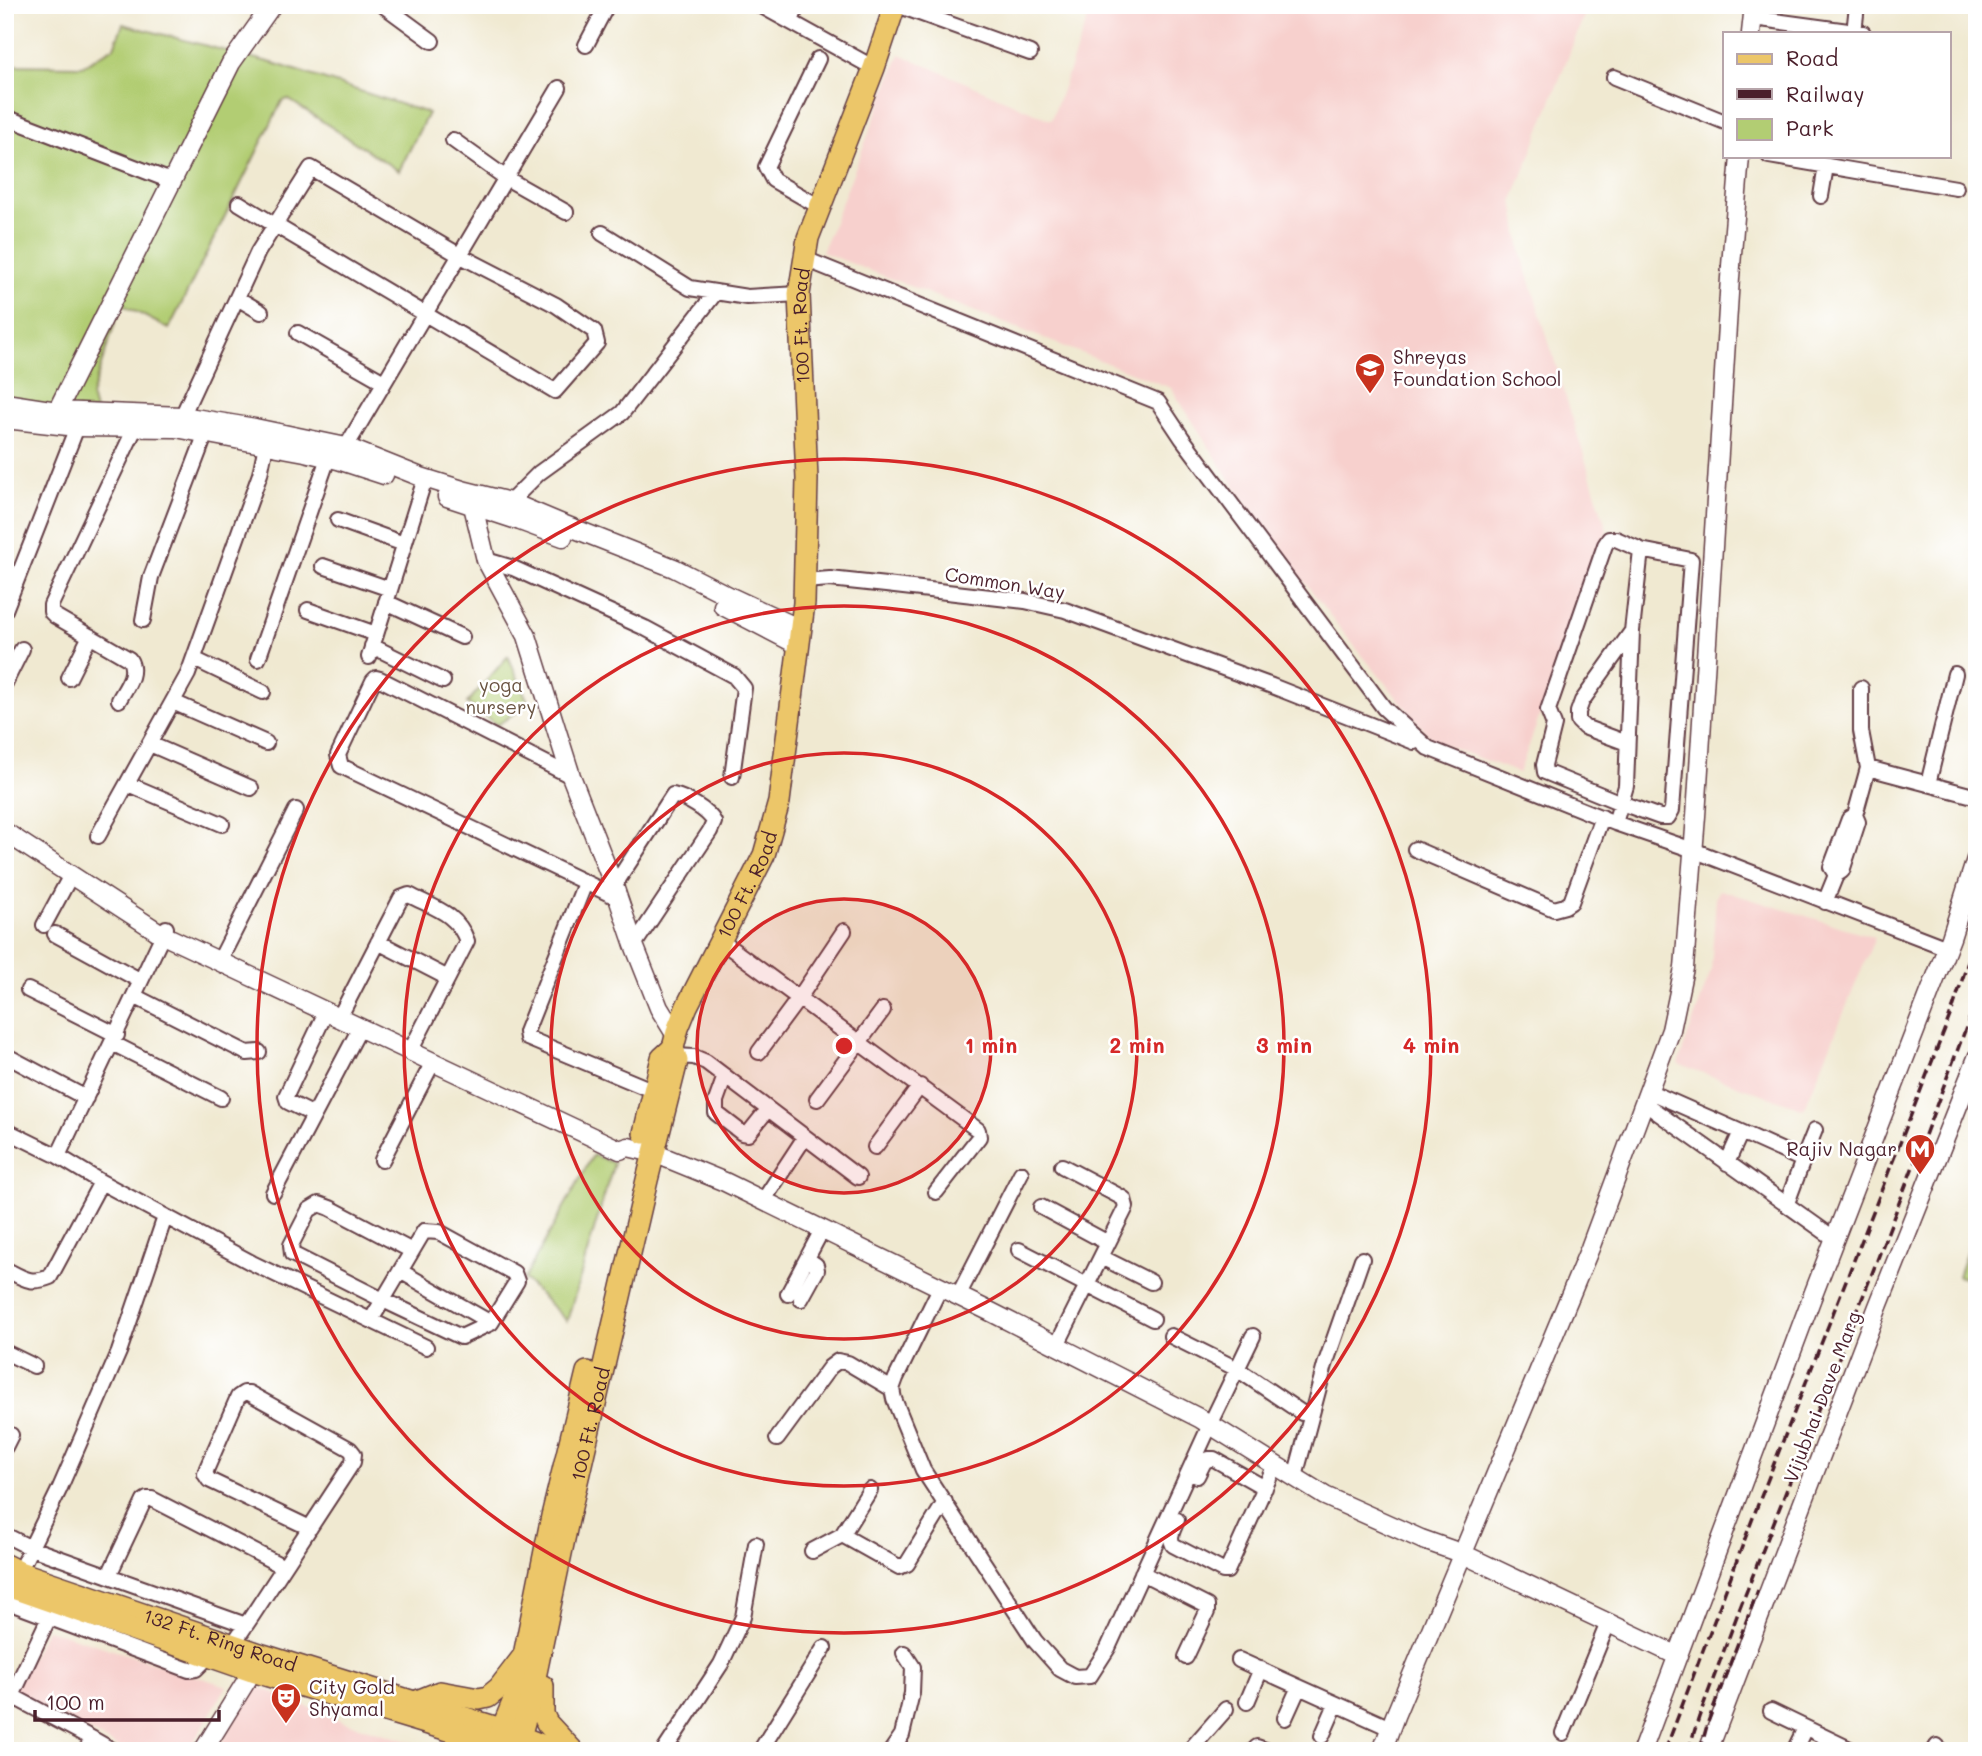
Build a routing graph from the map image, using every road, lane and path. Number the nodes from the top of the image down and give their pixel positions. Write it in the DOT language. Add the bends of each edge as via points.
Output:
graph roads {
  1 [pos="272,5"];
  2 [pos="383,5"];
  3 [pos="607,5"];
  4 [pos="760,5"];
  5 [pos="797,5"];
  6 [pos="896,5"];
  7 [pos="1857,5"];
  8 [pos="1753,19"];
  9 [pos="791,22"];
  10 [pos="1850,32"];
  11 [pos="1857,32"];
  12 [pos="432,41"];
  13 [pos="586,45"];
  14 [pos="1030,53"];
  15 [pos="818,59"];
  16 [pos="874,68"];
  17 [pos="1614,77"];
  18 [pos="559,88"];
  19 [pos="5,117"];
  20 [pos="1723,121"];
  21 [pos="453,140"];
  22 [pos="1740,158"];
  23 [pos="1780,158"];
  24 [pos="1826,166"];
  25 [pos="506,178"];
  26 [pos="171,181"];
  27 [pos="1956,188"];
  28 [pos="1821,196"];
  29 [pos="239,203"];
  30 [pos="820,208"];
  31 [pos="566,212"];
  32 [pos="275,225"];
  33 [pos="602,233"];
  34 [pos="459,255"];
  35 [pos="805,259"];
  36 [pos="716,292"];
  37 [pos="799,294"];
  38 [pos="237,298"];
  39 [pos="261,312"];
  40 [pos="425,314"];
  41 [pos="298,333"];
  42 [pos="384,382"];
  43 [pos="5,403"];
  44 [pos="53,417"];
  45 [pos="5,419"];
  46 [pos="179,422"];
  47 [pos="136,426"];
  48 [pos="77,427"];
  49 [pos="206,433"];
  50 [pos="266,445"];
  51 [pos="346,447"];
  52 [pos="328,458"];
  53 [pos="422,488"];
  54 [pos="510,502"];
  55 [pos="473,506"];
  56 [pos="338,520"];
  57 [pos="404,544"];
  58 [pos="1641,550"];
  59 [pos="486,560"];
  60 [pos="1691,560"];
  61 [pos="1712,562"];
  62 [pos="323,566"];
  63 [pos="804,580"];
  64 [pos="388,595"];
  65 [pos="5,610"];
  66 [pos="308,610"];
  67 [pos="143,620"];
  68 [pos="1632,631"];
  69 [pos="90,636"];
  70 [pos="461,637"];
  71 [pos="799,637"];
  72 [pos="372,646"];
  73 [pos="22,649"];
  74 [pos="194,659"];
  75 [pos="258,659"];
  76 [pos="1955,674"];
  77 [pos="69,678"];
  78 [pos="443,681"];
  79 [pos="5,683"];
  80 [pos="1861,688"];
  81 [pos="263,692"];
  82 [pos="119,700"];
  83 [pos="173,702"];
  84 [pos="1389,714"];
  85 [pos="1380,727"];
  86 [pos="266,743"];
  87 [pos="1627,743"];
  88 [pos="150,744"];
  89 [pos="1429,748"];
  90 [pos="1868,768"];
  91 [pos="571,776"];
  92 [pos="732,777"];
  93 [pos="128,784"];
  94 [pos="1928,784"];
  95 [pos="251,788"];
  96 [pos="1977,797"];
  97 [pos="1621,803"];
  98 [pos="296,810"];
  99 [pos="1608,820"];
  100 [pos="5,824"];
  101 [pos="222,824"];
  102 [pos="5,832"];
  103 [pos="98,836"];
  104 [pos="1415,849"];
  105 [pos="1693,850"];
  106 [pos="1977,856"];
  107 [pos="71,875"];
  108 [pos="585,883"];
  109 [pos="616,892"];
  110 [pos="1825,902"];
  111 [pos="165,931"];
  112 [pos="844,931"];
  113 [pos="721,941"];
  114 [pos="378,942"];
  115 [pos="634,945"];
  116 [pos="1947,948"];
  117 [pos="223,954"];
  118 [pos="448,978"];
  119 [pos="141,981"];
  120 [pos="28,990"];
  121 [pos="134,996"];
  122 [pos="799,998"];
  123 [pos="883,1010"];
  124 [pos="336,1013"];
  125 [pos="360,1028"];
  126 [pos="114,1039"];
  127 [pos="859,1042"];
  128 [pos="414,1044"];
  129 [pos="675,1046"];
  130 [pos="259,1052"];
  131 [pos="759,1052"];
  132 [pos="5,1055"];
  133 [pos="1977,1058"];
  134 [pos="433,1062"];
  135 [pos="725,1076"];
  136 [pos="920,1086"];
  137 [pos="654,1091"];
  138 [pos="1646,1097"];
  139 [pos="86,1098"];
  140 [pos="221,1098"];
  141 [pos="817,1099"];
  142 [pos="768,1109"];
  143 [pos="314,1115"];
  144 [pos="5,1129"];
  145 [pos="1815,1130"];
  146 [pos="1741,1132"];
  147 [pos="805,1137"];
  148 [pos="876,1147"];
  149 [pos="640,1150"];
  150 [pos="58,1156"];
  151 [pos="382,1160"];
  152 [pos="1803,1160"];
  153 [pos="1727,1163"];
  154 [pos="1062,1166"];
  155 [pos="1021,1173"];
  156 [pos="858,1177"];
  157 [pos="100,1182"];
  158 [pos="936,1192"];
  159 [pos="273,1193"];
  160 [pos="763,1201"];
  161 [pos="1787,1203"];
  162 [pos="1041,1207"];
  163 [pos="164,1217"];
  164 [pos="822,1230"];
  165 [pos="1835,1239"];
  166 [pos="1108,1243"];
  167 [pos="1019,1250"];
  168 [pos="412,1251"];
  169 [pos="1101,1257"];
  170 [pos="1362,1259"];
  171 [pos="5,1269"];
  172 [pos="400,1271"];
  173 [pos="1151,1282"];
  174 [pos="1087,1286"];
  175 [pos="940,1288"];
  176 [pos="795,1296"];
  177 [pos="958,1296"];
  178 [pos="383,1300"];
  179 [pos="1153,1319"];
  180 [pos="371,1320"];
  181 [pos="491,1323"];
  182 [pos="1171,1336"];
  183 [pos="1253,1336"];
  184 [pos="1057,1345"];
  185 [pos="426,1347"];
  186 [pos="5,1352"];
  187 [pos="34,1366"];
  188 [pos="1237,1369"];
  189 [pos="892,1389"];
  190 [pos="1302,1413"];
  191 [pos="1210,1425"];
  192 [pos="777,1439"];
  193 [pos="1275,1465"];
  194 [pos="1295,1477"];
  195 [pos="1265,1488"];
  196 [pos="870,1490"];
  197 [pos="945,1502"];
  198 [pos="310,1528"];
  199 [pos="5,1535"];
  200 [pos="842,1535"];
  201 [pos="756,1544"];
  202 [pos="31,1548"];
  203 [pos="811,1551"];
  204 [pos="1463,1554"];
  205 [pos="284,1567"];
  206 [pos="1142,1573"];
  207 [pos="10,1574"];
  208 [pos="109,1575"];
  209 [pos="5,1601"];
  210 [pos="52,1610"];
  211 [pos="1608,1623"];
  212 [pos="246,1625"];
  213 [pos="233,1644"];
  214 [pos="824,1648"];
  215 [pos="904,1653"];
  216 [pos="1678,1656"];
  217 [pos="1186,1657"];
  218 [pos="1239,1660"];
  219 [pos="257,1663"];
  220 [pos="530,1663"];
  221 [pos="1261,1670"];
  222 [pos="1299,1687"];
  223 [pos="12,1696"];
  224 [pos="415,1702"];
  225 [pos="1247,1702"];
  226 [pos="1336,1704"];
  227 [pos="1226,1709"];
  228 [pos="5,1711"];
  229 [pos="1771,1711"];
  230 [pos="1285,1718"];
  231 [pos="423,1723"];
  232 [pos="1390,1728"];
  233 [pos="1805,1728"];
  234 [pos="1563,1733"];
  235 [pos="1322,1736"];
  236 [pos="505,1744"];
  237 [pos="89,1745"];
  238 [pos="114,1751"];
  239 [pos="203,1751"];
  240 [pos="458,1751"];
  241 [pos="556,1751"];
  242 [pos="573,1751"];
  243 [pos="664,1751"];
  244 [pos="760,1751"];
  245 [pos="891,1751"];
  246 [pos="1189,1751"];
  247 [pos="1253,1751"];
  248 [pos="1268,1751"];
  249 [pos="1381,1751"];
  250 [pos="1642,1751"];
  251 [pos="1708,1751"];
  252 [pos="1794,1751"];
  253 [pos="1854,1751"];
  1 -- 26 [label="street" via="231,63"];
  2 -- 12 [label="street"];
  3 -- 13 [label="street"];
  4 -- 9 [label="street"];
  5 -- 9 [label="street"];
  6 -- 14 [label="street"];
  6 -- 16 [label="main road, 100 Ft. Road"];
  7 -- 11 [label="street"];
  8 -- 10 [label="street"];
  9 -- 16 [label="street"];
  15 -- 30 [label="street" via="766,167 773,180"];
  16 -- 30 [label="main road, 100 Ft. Road"];
  17 -- 20 [label="street"];
  18 -- 25 [label="street"];
  19 -- 26 [label="street"];
  21 -- 25 [label="street"];
  22 -- 61 [label="street"];
  23 -- 24 [label="street"];
  24 -- 27 [label="street"];
  24 -- 28 [label="street"];
  25 -- 31 [label="street"];
  25 -- 34 [label="street"];
  26 -- 44 [label="street"];
  29 -- 32 [label="street"];
  30 -- 35 [label="main road, 100 Ft. Road"];
  32 -- 34 [label="street" via="311,168"];
  32 -- 38 [label="street"];
  32 -- 40 [label="street"];
  33 -- 36 [label="street" via="690,288"];
  34 -- 40 [label="street"];
  34 -- 40 [label="street" via="556,305 594,331 597,342 555,391"];
  35 -- 37 [label="main road, 100 Ft. Road"];
  35 -- 84 [label="street" via="1158,402"];
  36 -- 37 [label="street" via="747,297"];
  36 -- 54 [label="street" via="622,413 539,473"];
  37 -- 63 [label="main road, 100 Ft. Road" via="807,479"];
  38 -- 39 [label="street"];
  38 -- 46 [label="street"];
  40 -- 42 [label="street"];
  41 -- 42 [label="street"];
  42 -- 51 [label="street"];
  43 -- 44 [label="street"];
  44 -- 45 [label="street"];
  44 -- 46 [label="street"];
  44 -- 48 [label="street"];
  46 -- 47 [label="street"];
  46 -- 49 [label="street"];
  46 -- 51 [label="street" via="255,428"];
  47 -- 48 [label="street"];
  47 -- 69 [label="street" via="51,606 55,616"];
  48 -- 65 [label="street"];
  49 -- 50 [label="street"];
  49 -- 67 [label="street" via="151,578"];
  50 -- 52 [label="street"];
  50 -- 74 [label="street" via="260,474"];
  51 -- 54 [label="street" via="421,477"];
  52 -- 53 [label="street"];
  52 -- 75 [label="street"];
  53 -- 55 [label="street"];
  53 -- 57 [label="street"];
  54 -- 71 [label="street" via="674,568"];
  55 -- 59 [label="street"];
  55 -- 71 [label="street" via="676,581"];
  56 -- 57 [label="street"];
  57 -- 64 [label="street"];
  58 -- 60 [label="street"];
  58 -- 68 [label="street"];
  58 -- 97 [label="street" via="1609,539 1548,710 1555,725 1545,772"];
  59 -- 91 [label="street" via="527,636"];
  59 -- 92 [label="street" via="645,628 734,676 744,688"];
  60 -- 61 [label="street"];
  60 -- 97 [label="street" via="1672,810 1668,817 1660,817"];
  61 -- 105 [label="street"];
  62 -- 64 [label="street"];
  63 -- 71 [label="main road, 100 Ft. Road"];
  63 -- 85 [label="street, Common Way" via="886,584 1065,610"];
  64 -- 70 [label="street"];
  64 -- 72 [label="street"];
  66 -- 72 [label="street"];
  68 -- 87 [label="street"];
  68 -- 87 [label="street" via="1578,712 1584,727"];
  69 -- 77 [label="street"];
  69 -- 82 [label="street" via="134,666"];
  71 -- 113 [label="main road, 100 Ft. Road" via="779,802 764,855"];
  72 -- 78 [label="street"];
  73 -- 79 [label="street"];
  74 -- 81 [label="street"];
  74 -- 83 [label="street"];
  76 -- 94 [label="street"];
  80 -- 90 [label="street" via="1861,731"];
  83 -- 86 [label="street"];
  83 -- 88 [label="street"];
  84 -- 85 [label="street"];
  84 -- 89 [label="street"];
  85 -- 89 [label="street, Common Way"];
  87 -- 97 [label="street"];
  88 -- 93 [label="street"];
  88 -- 95 [label="street"];
  89 -- 99 [label="street, Common Way"];
  90 -- 94 [label="street"];
  90 -- 110 [label="street" via="1855,816 1858,822 1842,871"];
  91 -- 108 [label="street" via="376,678 338,755 341,766"];
  91 -- 109 [label="street"];
  93 -- 101 [label="street"];
  93 -- 103 [label="street"];
  94 -- 96 [label="street"];
  97 -- 99 [label="street"];
  98 -- 117 [label="street"];
  99 -- 104 [label="street" via="1572,902 1554,908"];
  99 -- 105 [label="street, Common Way"];
  100 -- 111 [label="street"];
  102 -- 107 [label="street"];
  105 -- 110 [label="street, Common Way"];
  105 -- 138 [label="street" via="1684,968 1671,1030"];
  106 -- 116 [label="street"];
  107 -- 111 [label="street"];
  107 -- 119 [label="street" via="49,930"];
  108 -- 109 [label="street"];
  108 -- 137 [label="street" via="527,1038"];
  109 -- 115 [label="street"];
  109 -- 115 [label="street" via="673,795 710,815 714,822 710,831"];
  110 -- 116 [label="street, Common Way"];
  111 -- 117 [label="street"];
  111 -- 119 [label="street"];
  111 -- 124 [label="street"];
  112 -- 122 [label="street"];
  113 -- 122 [label="street"];
  113 -- 129 [label="main road, 100 Ft. Road" via="687,1006"];
  114 -- 118 [label="street"];
  114 -- 118 [label="street" via="406,895 453,917 467,941"];
  114 -- 124 [label="street"];
  115 -- 129 [label="street"];
  116 -- 165 [label="street"];
  117 -- 124 [label="street"];
  118 -- 128 [label="street"];
  119 -- 121 [label="street"];
  120 -- 126 [label="street"];
  121 -- 126 [label="street"];
  121 -- 130 [label="street" via="247,1054"];
  122 -- 127 [label="street"];
  122 -- 131 [label="street"];
  123 -- 127 [label="street"];
  124 -- 125 [label="street"];
  124 -- 128 [label="street"];
  124 -- 143 [label="street" via="286,1097"];
  125 -- 134 [label="street"];
  125 -- 143 [label="street"];
  126 -- 139 [label="street"];
  126 -- 140 [label="street"];
  127 -- 136 [label="street"];
  127 -- 141 [label="street"];
  128 -- 149 [label="street"];
  129 -- 135 [label="street"];
  129 -- 137 [label="main road" via="662,1058"];
  129 -- 149 [label="main road, 100 Ft. Road" via="677,1061"];
  132 -- 139 [label="street"];
  133 -- 251 [label="street, Vijubhai Dave Marg"];
  134 -- 149 [label="street" via="620,1150"];
  134 -- 151 [label="street"];
  135 -- 142 [label="street"];
  135 -- 142 [label="street" via="716,1113 742,1133 748,1134"];
  136 -- 148 [label="street"];
  136 -- 158 [label="street" via="980,1133"];
  137 -- 149 [label="main road"];
  138 -- 146 [label="street"];
  138 -- 153 [label="street"];
  138 -- 204 [label="street" via="1590,1248"];
  139 -- 150 [label="street"];
  142 -- 147 [label="street"];
  143 -- 159 [label="street"];
  144 -- 150 [label="street"];
  145 -- 152 [label="street"];
  146 -- 152 [label="street"];
  146 -- 153 [label="street"];
  147 -- 156 [label="street"];
  147 -- 160 [label="street"];
  149 -- 160 [label="street"];
  149 -- 220 [label="main road, 100 Ft. Road" via="568,1520"];
  150 -- 157 [label="street"];
  152 -- 161 [label="street"];
  153 -- 161 [label="street"];
  154 -- 166 [label="street" via="1124,1199 1126,1206"];
  155 -- 177 [label="street"];
  157 -- 163 [label="street"];
  157 -- 171 [label="street" via="50,1276 28,1281"];
  160 -- 164 [label="street"];
  161 -- 165 [label="street"];
  162 -- 166 [label="street"];
  163 -- 180 [label="street"];
  163 -- 202 [label="street" via="119,1352"];
  164 -- 175 [label="street"];
  164 -- 176 [label="street"];
  165 -- 216 [label="street"];
  166 -- 169 [label="street"];
  167 -- 174 [label="street"];
  168 -- 172 [label="street"];
  168 -- 178 [label="street" via="330,1208 319,1204 309,1210 291,1245 292,1254"];
  168 -- 181 [label="street" via="424,1231 439,1232 513,1273 517,1281"];
  169 -- 173 [label="street"];
  169 -- 174 [label="street"];
  170 -- 194 [label="street" via="1325,1365"];
  172 -- 178 [label="street"];
  172 -- 181 [label="street"];
  174 -- 179 [label="street"];
  174 -- 184 [label="street"];
  175 -- 177 [label="street"];
  175 -- 189 [label="street"];
  177 -- 184 [label="street"];
  178 -- 180 [label="street"];
  178 -- 181 [label="street" via="461,1337"];
  180 -- 185 [label="street"];
  182 -- 188 [label="street"];
  183 -- 188 [label="street"];
  184 -- 191 [label="street"];
  186 -- 187 [label="street"];
  188 -- 190 [label="street"];
  188 -- 191 [label="street"];
  189 -- 192 [label="street" via="838,1361"];
  189 -- 197 [label="street" via="923,1470"];
  191 -- 193 [label="street"];
  191 -- 206 [label="street"];
  193 -- 194 [label="street"];
  193 -- 195 [label="street"];
  194 -- 204 [label="street" via="1325,1496"];
  195 -- 195 [label="street" via="1227,1571 1172,1545 1171,1535 1204,1462 1214,1460"];
  196 -- 200 [label="street"];
  197 -- 200 [label="street" via="903,1566"];
  197 -- 206 [label="street" via="1035,1641 1060,1669 1075,1677 1090,1676 1102,1658"];
  198 -- 198 [label="street" via="354,1454 244,1393 238,1397 205,1475"];
  198 -- 205 [label="street"];
  199 -- 202 [label="street"];
  200 -- 203 [label="street"];
  201 -- 243 [label="street" via="743,1617 721,1664"];
  202 -- 207 [label="street"];
  202 -- 208 [label="street"];
  204 -- 211 [label="street"];
  204 -- 232 [label="street"];
  205 -- 208 [label="street" via="147,1499"];
  205 -- 212 [label="street"];
  206 -- 217 [label="street" via="1207,1606"];
  207 -- 210 [label="main road, 132 Ft. Ring Road"];
  207 -- 213 [label="main road, 132 Ft. Ring Road"];
  208 -- 212 [label="street"];
  209 -- 210 [label="street"];
  210 -- 219 [label="main road, 132 Ft. Ring Road" via="210,1655"];
  210 -- 223 [label="street"];
  211 -- 216 [label="street"];
  211 -- 234 [label="street"];
  212 -- 213 [label="street"];
  213 -- 219 [label="main road, 132 Ft. Ring Road"];
  214 -- 244 [label="street"];
  215 -- 245 [label="street" via="913,1667 912,1693 902,1735"];
  216 -- 250 [label="street"];
  218 -- 221 [label="street"];
  219 -- 224 [label="main road, 132 Ft. Ring Road"];
  219 -- 231 [label="main road, 132 Ft. Ring Road"];
  219 -- 239 [label="street"];
  220 -- 224 [label="main road" via="488,1697 440,1692"];
  220 -- 236 [label="main road, 100 Ft. Road" via="516,1695"];
  220 -- 242 [label="main road" via="544,1690 547,1723"];
  221 -- 222 [label="street"];
  221 -- 225 [label="street"];
  222 -- 226 [label="street"];
  222 -- 230 [label="street"];
  223 -- 228 [label="street"];
  223 -- 237 [label="street"];
  224 -- 236 [label="main road, 132 Ft. Ring Road"];
  226 -- 232 [label="street"];
  226 -- 235 [label="street"];
  227 -- 246 [label="street"];
  229 -- 233 [label="street"];
  231 -- 236 [label="main road, 132 Ft. Ring Road"];
  231 -- 240 [label="main road"];
  232 -- 249 [label="street"];
  233 -- 252 [label="street"];
  233 -- 253 [label="street"];
  236 -- 241 [label="main road, 132 Ft. Ring Road"];
  237 -- 238 [label="street"];
  247 -- 248 [label="street" via="1257,1747"];
}
